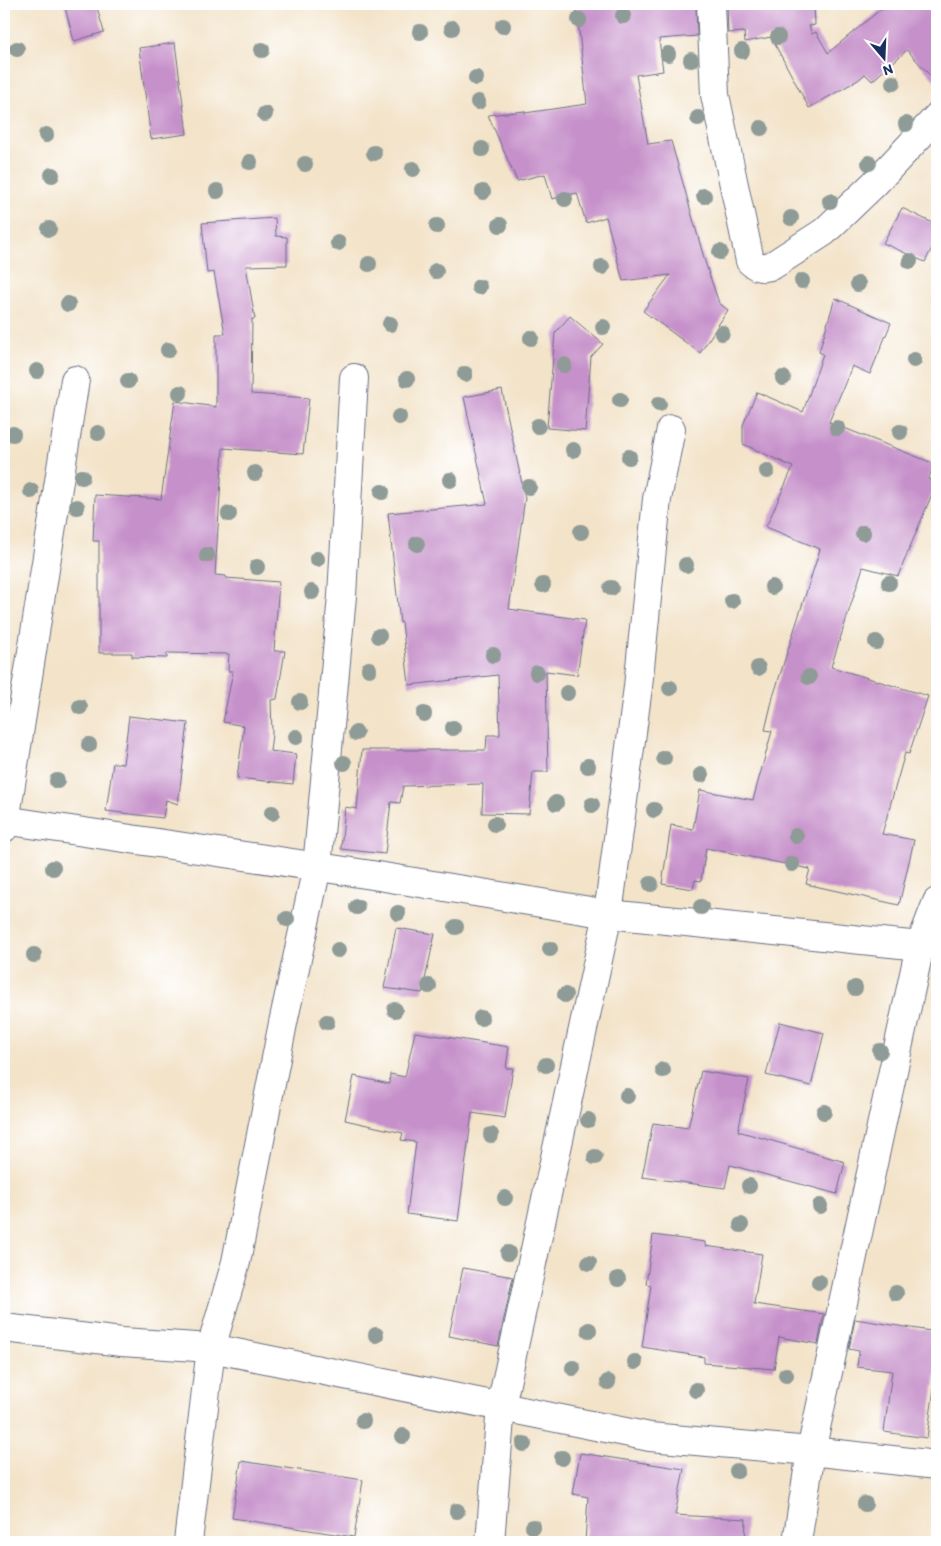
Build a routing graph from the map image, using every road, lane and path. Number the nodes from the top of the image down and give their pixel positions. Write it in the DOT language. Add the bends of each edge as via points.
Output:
graph roads {
  1 [pos="712,4"];
  2 [pos="937,117"];
  3 [pos="354,378"];
  4 [pos="75,380"];
  5 [pos="671,429"];
  6 [pos="4,823"];
  7 [pos="317,867"];
  8 [pos="937,902"];
  9 [pos="608,914"];
  10 [pos="920,946"];
  11 [pos="4,1328"];
  12 [pos="211,1348"];
  13 [pos="501,1406"];
  14 [pos="811,1451"];
  15 [pos="937,1465"];
  16 [pos="188,1542"];
  17 [pos="490,1542"];
  18 [pos="797,1542"];
  1 -- 2 [label="street" via="715,95 750,260 755,265 766,268 773,265 824,232"];
  3 -- 7 [label="street" via="342,596"];
  4 -- 6 [label="street"];
  5 -- 9 [label="street" via="657,499 638,687"];
  6 -- 7 [label="street"];
  7 -- 9 [label="street"];
  7 -- 12 [label="street" via="236,1262"];
  8 -- 10 [label="street"];
  9 -- 10 [label="street"];
  9 -- 13 [label="street"];
  10 -- 14 [label="street"];
  11 -- 12 [label="street" via="122,1342"];
  12 -- 13 [label="street"];
  12 -- 16 [label="street"];
  13 -- 14 [label="street" via="650,1437"];
  13 -- 17 [label="street"];
  14 -- 15 [label="street"];
  14 -- 18 [label="street"];
}
